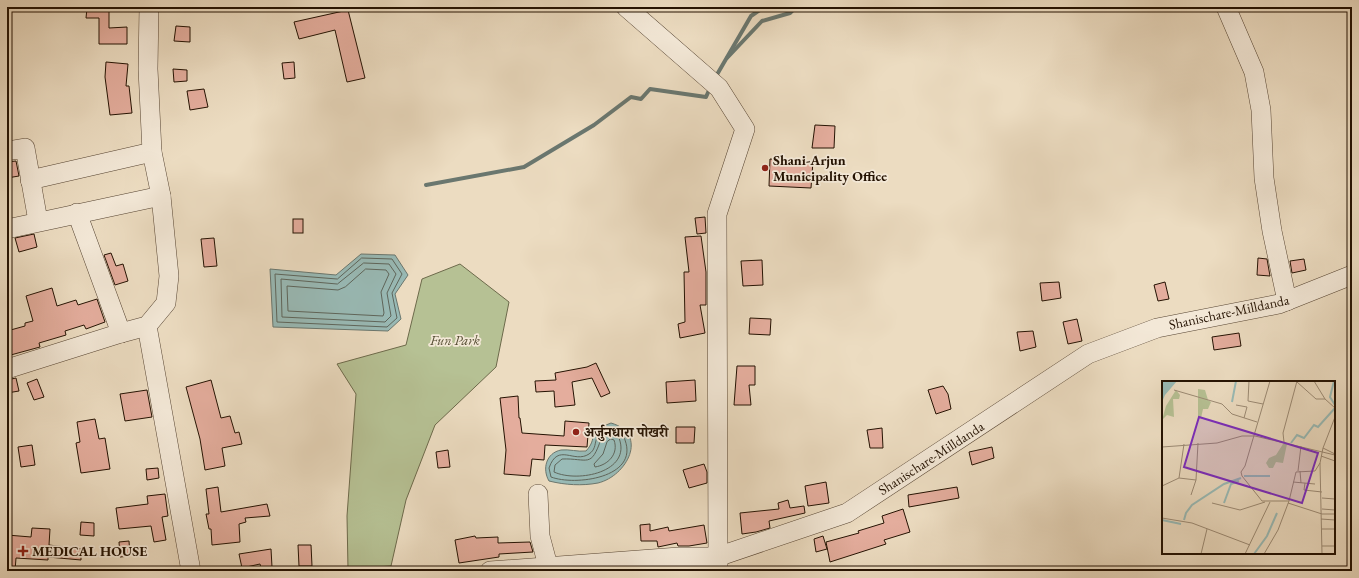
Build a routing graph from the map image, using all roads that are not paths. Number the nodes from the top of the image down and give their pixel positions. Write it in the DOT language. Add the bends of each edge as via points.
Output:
graph roads {
  1 [pos="148,7"];
  2 [pos="626,7"];
  3 [pos="1226,7"];
  4 [pos="7,151"];
  5 [pos="152,152"];
  6 [pos="30,180"];
  7 [pos="161,196"];
  8 [pos="77,213"];
  9 [pos="38,221"];
  10 [pos="7,229"];
  11 [pos="1352,274"];
  12 [pos="1287,301"];
  13 [pos="147,326"];
  14 [pos="121,332"];
  15 [pos="7,369"];
  16 [pos="538,494"];
  17 [pos="717,564"];
  18 [pos="548,566"];
  19 [pos="191,571"];
  20 [pos="490,571"];
  1 -- 5 [label="street"];
  2 -- 17 [label="street" via="719,88 745,129 717,214"];
  3 -- 12 [label="street" via="1254,72 1261,110 1264,178"];
  4 -- 6 [label="street" via="24,148"];
  5 -- 6 [label="street"];
  5 -- 7 [label="street"];
  6 -- 9 [label="street"];
  7 -- 8 [label="street"];
  7 -- 13 [label="street" via="170,276 166,303"];
  8 -- 9 [label="street"];
  8 -- 14 [label="street"];
  9 -- 10 [label="street"];
  11 -- 12 [label="street, Shanischare-Milldanda"];
  12 -- 17 [label="street, Shanischare-Milldanda" via="1156,328 1088,354 848,513"];
  13 -- 14 [label="street"];
  13 -- 19 [label="street"];
  14 -- 15 [label="street"];
  16 -- 18 [label="street" via="540,536"];
  17 -- 18 [label="street, Shanischare-Milldanda" via="679,557"];
  18 -- 20 [label="street, Shanischare-Milldanda"];
}
